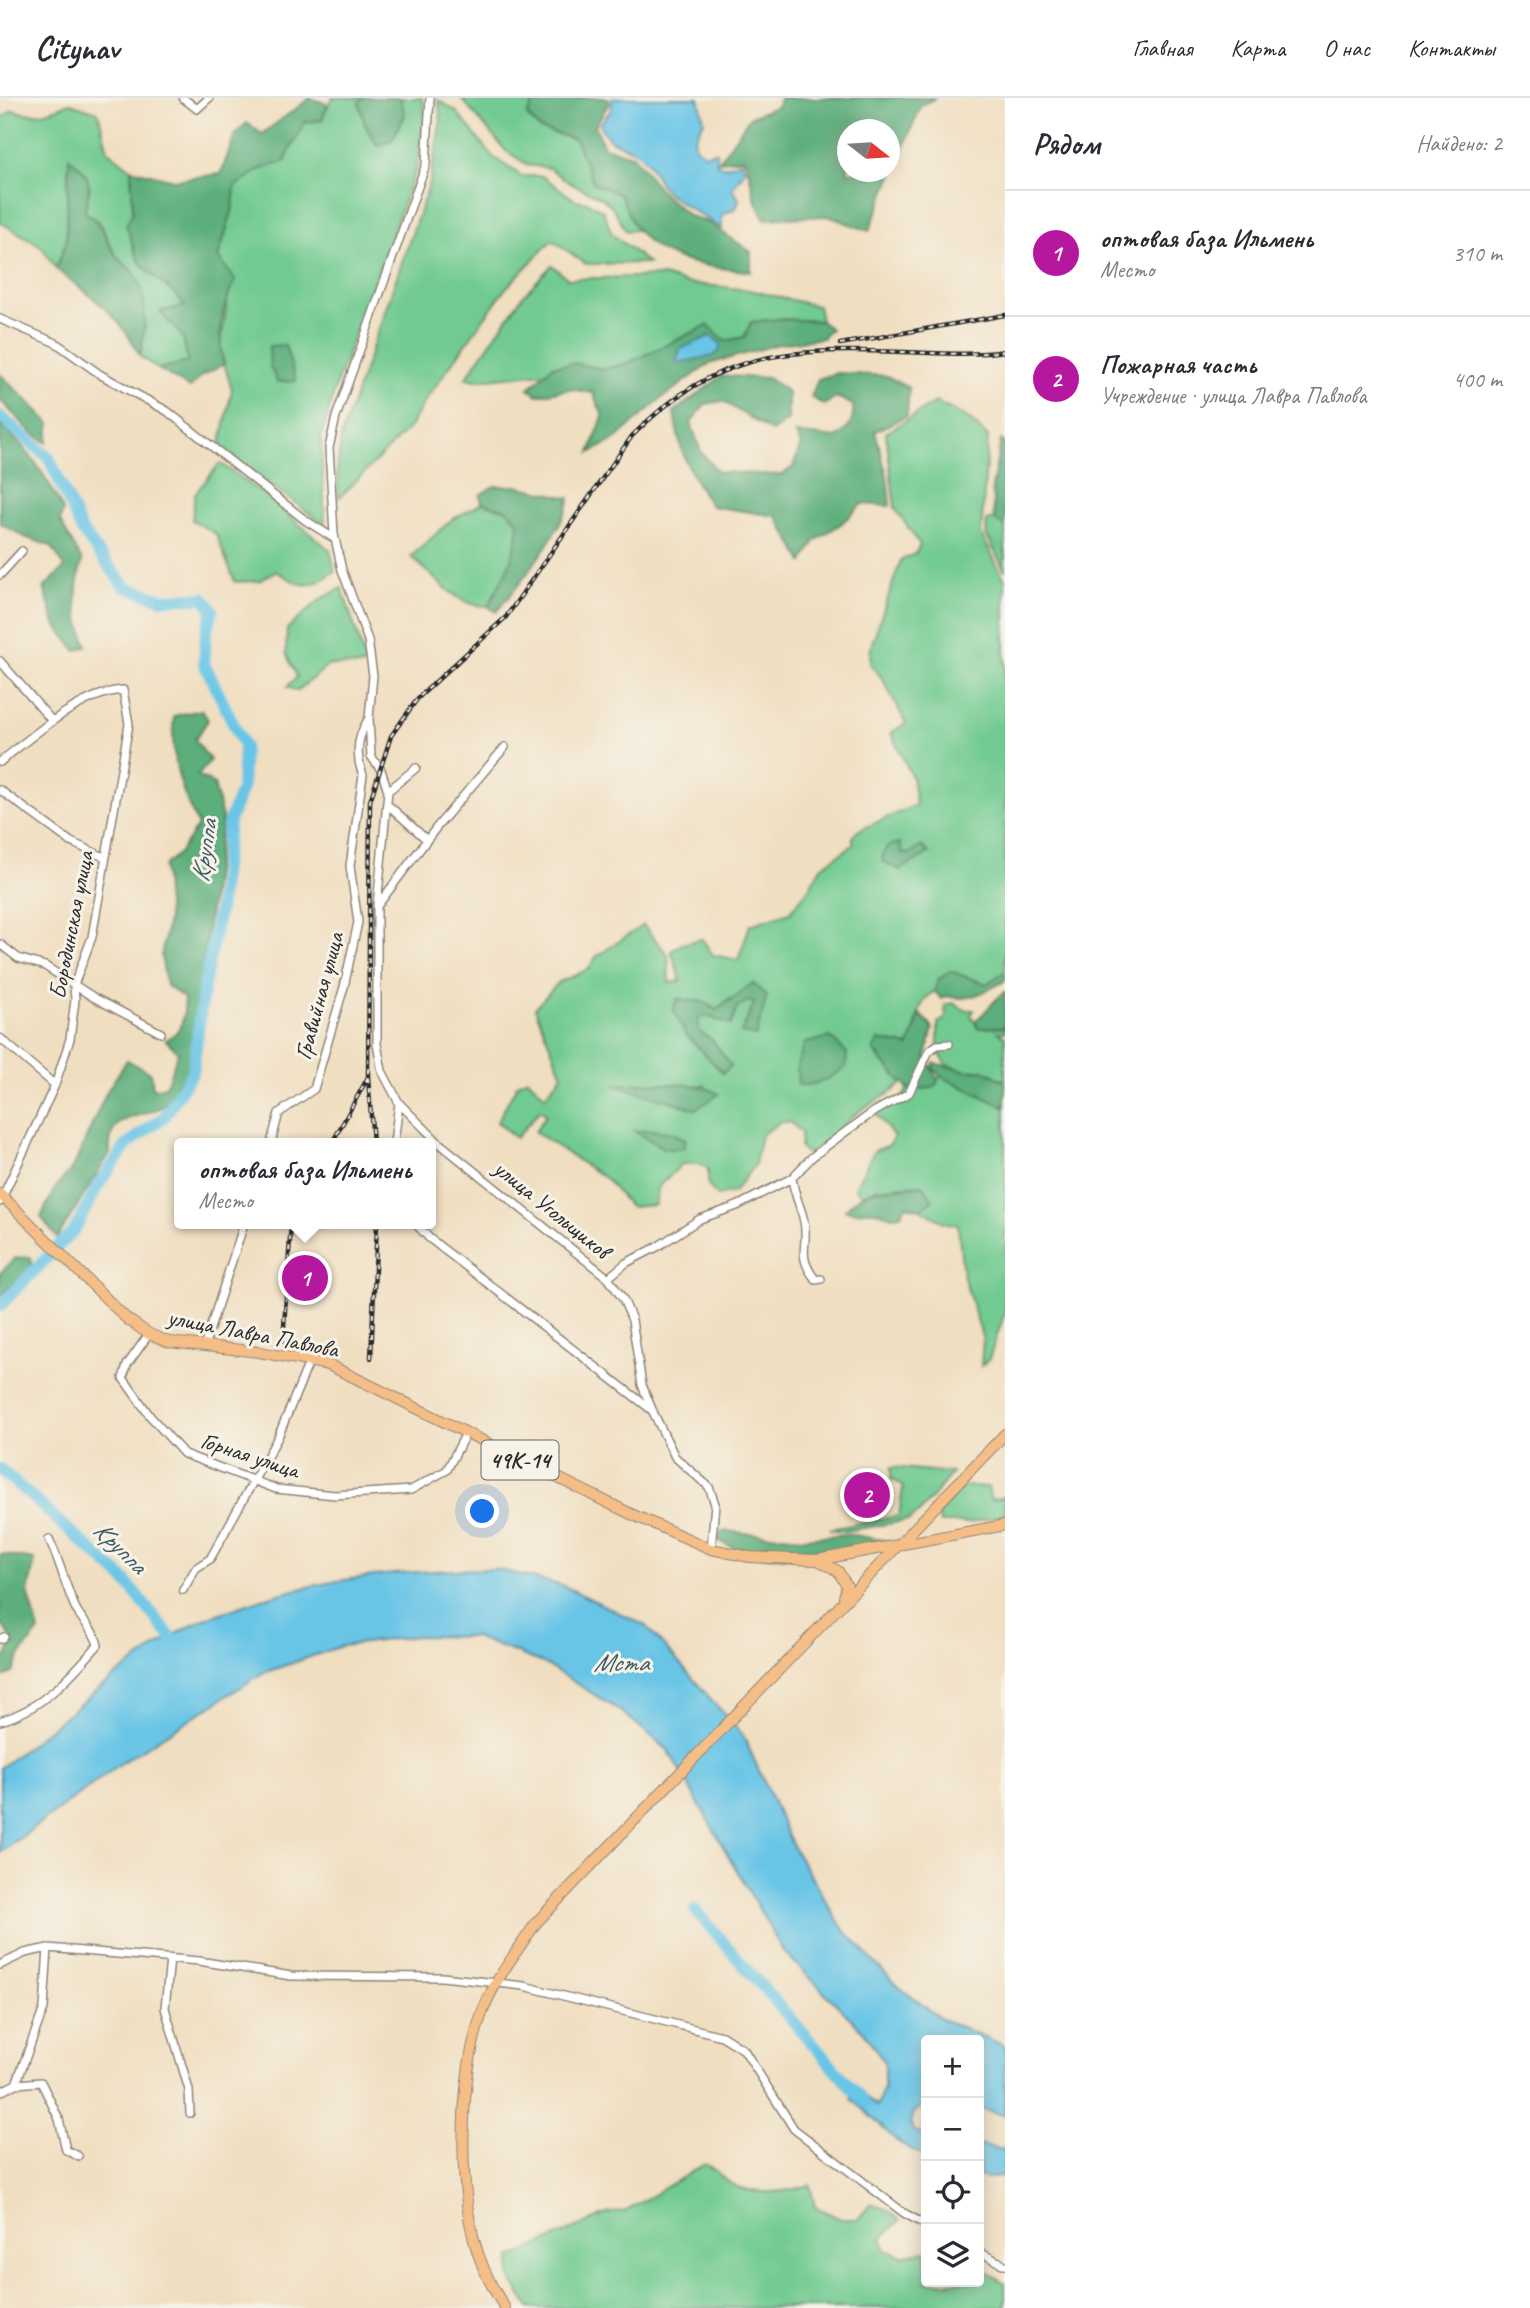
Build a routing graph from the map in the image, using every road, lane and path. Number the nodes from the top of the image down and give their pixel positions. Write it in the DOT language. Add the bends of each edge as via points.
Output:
graph roads {
  1 [pos="183,98"];
  2 [pos="209,98"];
  3 [pos="429,98"];
  4 [pos="0,319"];
  5 [pos="335,539"];
  6 [pos="22,551"];
  7 [pos="0,575"];
  8 [pos="0,661"];
  9 [pos="369,718"];
  10 [pos="52,721"];
  11 [pos="505,747"];
  12 [pos="0,762"];
  13 [pos="416,768"];
  14 [pos="0,790"];
  15 [pos="388,791"];
  16 [pos="387,804"];
  17 [pos="427,840"];
  18 [pos="104,857"];
  19 [pos="377,905"];
  20 [pos="0,944"];
  21 [pos="74,985"];
  22 [pos="161,1033"];
  23 [pos="0,1038"];
  24 [pos="948,1044"];
  25 [pos="55,1085"];
  26 [pos="400,1103"];
  27 [pos="272,1138"];
  28 [pos="395,1138"];
  29 [pos="434,1138"];
  30 [pos="436,1140"];
  31 [pos="792,1178"];
  32 [pos="783,1184"];
  33 [pos="794,1194"];
  34 [pos="1,1197"];
  35 [pos="242,1229"];
  36 [pos="421,1229"];
  37 [pos="608,1278"];
  38 [pos="821,1279"];
  39 [pos="149,1334"];
  40 [pos="204,1347"];
  41 [pos="310,1360"];
  42 [pos="653,1412"];
  43 [pos="466,1433"];
  44 [pos="1005,1434"];
  45 [pos="254,1480"];
  46 [pos="1005,1525"];
  47 [pos="49,1539"];
  48 [pos="895,1547"];
  49 [pos="711,1549"];
  50 [pos="817,1560"];
  51 [pos="183,1590"];
  52 [pos="842,1601"];
  53 [pos="0,1720"];
  54 [pos="48,1948"];
  55 [pos="170,1959"];
  56 [pos="0,1965"];
  57 [pos="494,1984"];
  58 [pos="16,2084"];
  59 [pos="0,2090"];
  60 [pos="190,2113"];
  61 [pos="78,2156"];
  62 [pos="924,2224"];
  63 [pos="984,2254"];
  64 [pos="1005,2265"];
  65 [pos="505,2308"];
  1 -- 2 [label="street" via="197,109"];
  3 -- 5 [label="street" via="426,164 329,448"];
  4 -- 5 [label="street" via="38,333 167,411"];
  5 -- 9 [label="street" via="368,640 373,676"];
  6 -- 7 [label="street"];
  8 -- 10 [label="street"];
  9 -- 15 [label="street" via="371,756"];
  9 -- 27 [label="street, Гравийная улица" via="360,732 357,761 363,775 351,866 358,922 344,987 314,1089 279,1113"];
  10 -- 12 [label="street"];
  10 -- 18 [label="street, Бородинская улица" via="107,691 123,690 129,724"];
  11 -- 17 [label="street"];
  13 -- 15 [label="street"];
  14 -- 18 [label="street" via="71,842"];
  15 -- 16 [label="street, улица Угольщиков"];
  16 -- 17 [label="street"];
  16 -- 19 [label="street, улица Угольщиков"];
  17 -- 19 [label="street"];
  18 -- 21 [label="street, Бородинская улица" via="92,937"];
  19 -- 26 [label="street, улица Угольщиков" via="377,1044 382,1071"];
  20 -- 21 [label="street" via="18,958 45,966"];
  21 -- 22 [label="street"];
  21 -- 25 [label="street, Бородинская улица" via="70,1039"];
  23 -- 25 [label="street"];
  24 -- 31 [label="street" via="929,1051 909,1093 848,1130"];
  25 -- 34 [label="street, Бородинская улица"];
  26 -- 28 [label="street"];
  26 -- 29 [label="street, улица Угольщиков"];
  30 -- 37 [label="street, улица Угольщиков"];
  31 -- 32 [label="street"];
  31 -- 33 [label="street"];
  32 -- 33 [label="street"];
  32 -- 37 [label="street" via="700,1219"];
  33 -- 38 [label="street" via="804,1220 804,1266 816,1280"];
  34 -- 39 [label="main road, 49К-14" via="127,1319"];
  35 -- 40 [label="street"];
  36 -- 42 [label="street"];
  37 -- 42 [label="street, улица Угольщиков" via="632,1320 642,1385"];
  39 -- 40 [label="main road, улица Лавра Павлова / 49К-14"];
  39 -- 45 [label="street, Горная улица" via="123,1378 150,1416 184,1454"];
  40 -- 41 [label="main road, улица Лавра Павлова / 49К-14"];
  41 -- 43 [label="main road, улица Лавра Павлова / 49К-14" via="365,1381"];
  41 -- 45 [label="street" via="278,1437"];
  42 -- 49 [label="street, улица Угольщиков" via="675,1457 709,1488 715,1504"];
  43 -- 45 [label="street, Горная улица" via="447,1470 411,1490 335,1495 276,1489"];
  43 -- 49 [label="main road, улица Лавра Павлова / 49К-14"];
  44 -- 48 [label="main road"];
  45 -- 51 [label="street" via="210,1559 197,1568"];
  46 -- 48 [label="main road, улица Лавра Павлова"];
  47 -- 53 [label="street" via="75,1609 98,1645 32,1708"];
  48 -- 50 [label="main road, улица Лавра Павлова / 49К-14"];
  48 -- 52 [label="main road"];
  49 -- 50 [label="main road, улица Лавра Павлова / 49К-14" via="750,1557"];
  50 -- 52 [label="main road" via="838,1571 847,1586"];
  52 -- 57 [label="main road" via="536,1923"];
  54 -- 55 [label="street"];
  54 -- 56 [label="street"];
  54 -- 58 [label="street" via="44,2008"];
  55 -- 57 [label="street" via="291,1976 442,1977"];
  55 -- 60 [label="street" via="165,2008 189,2090"];
  57 -- 62 [label="street" via="524,1986 722,2036 744,2050 794,2129"];
  57 -- 65 [label="main road" via="470,2067 465,2180 474,2241"];
  58 -- 59 [label="street"];
  58 -- 61 [label="street" via="41,2082 60,2119 66,2150"];
  63 -- 64 [label="street"];
}
